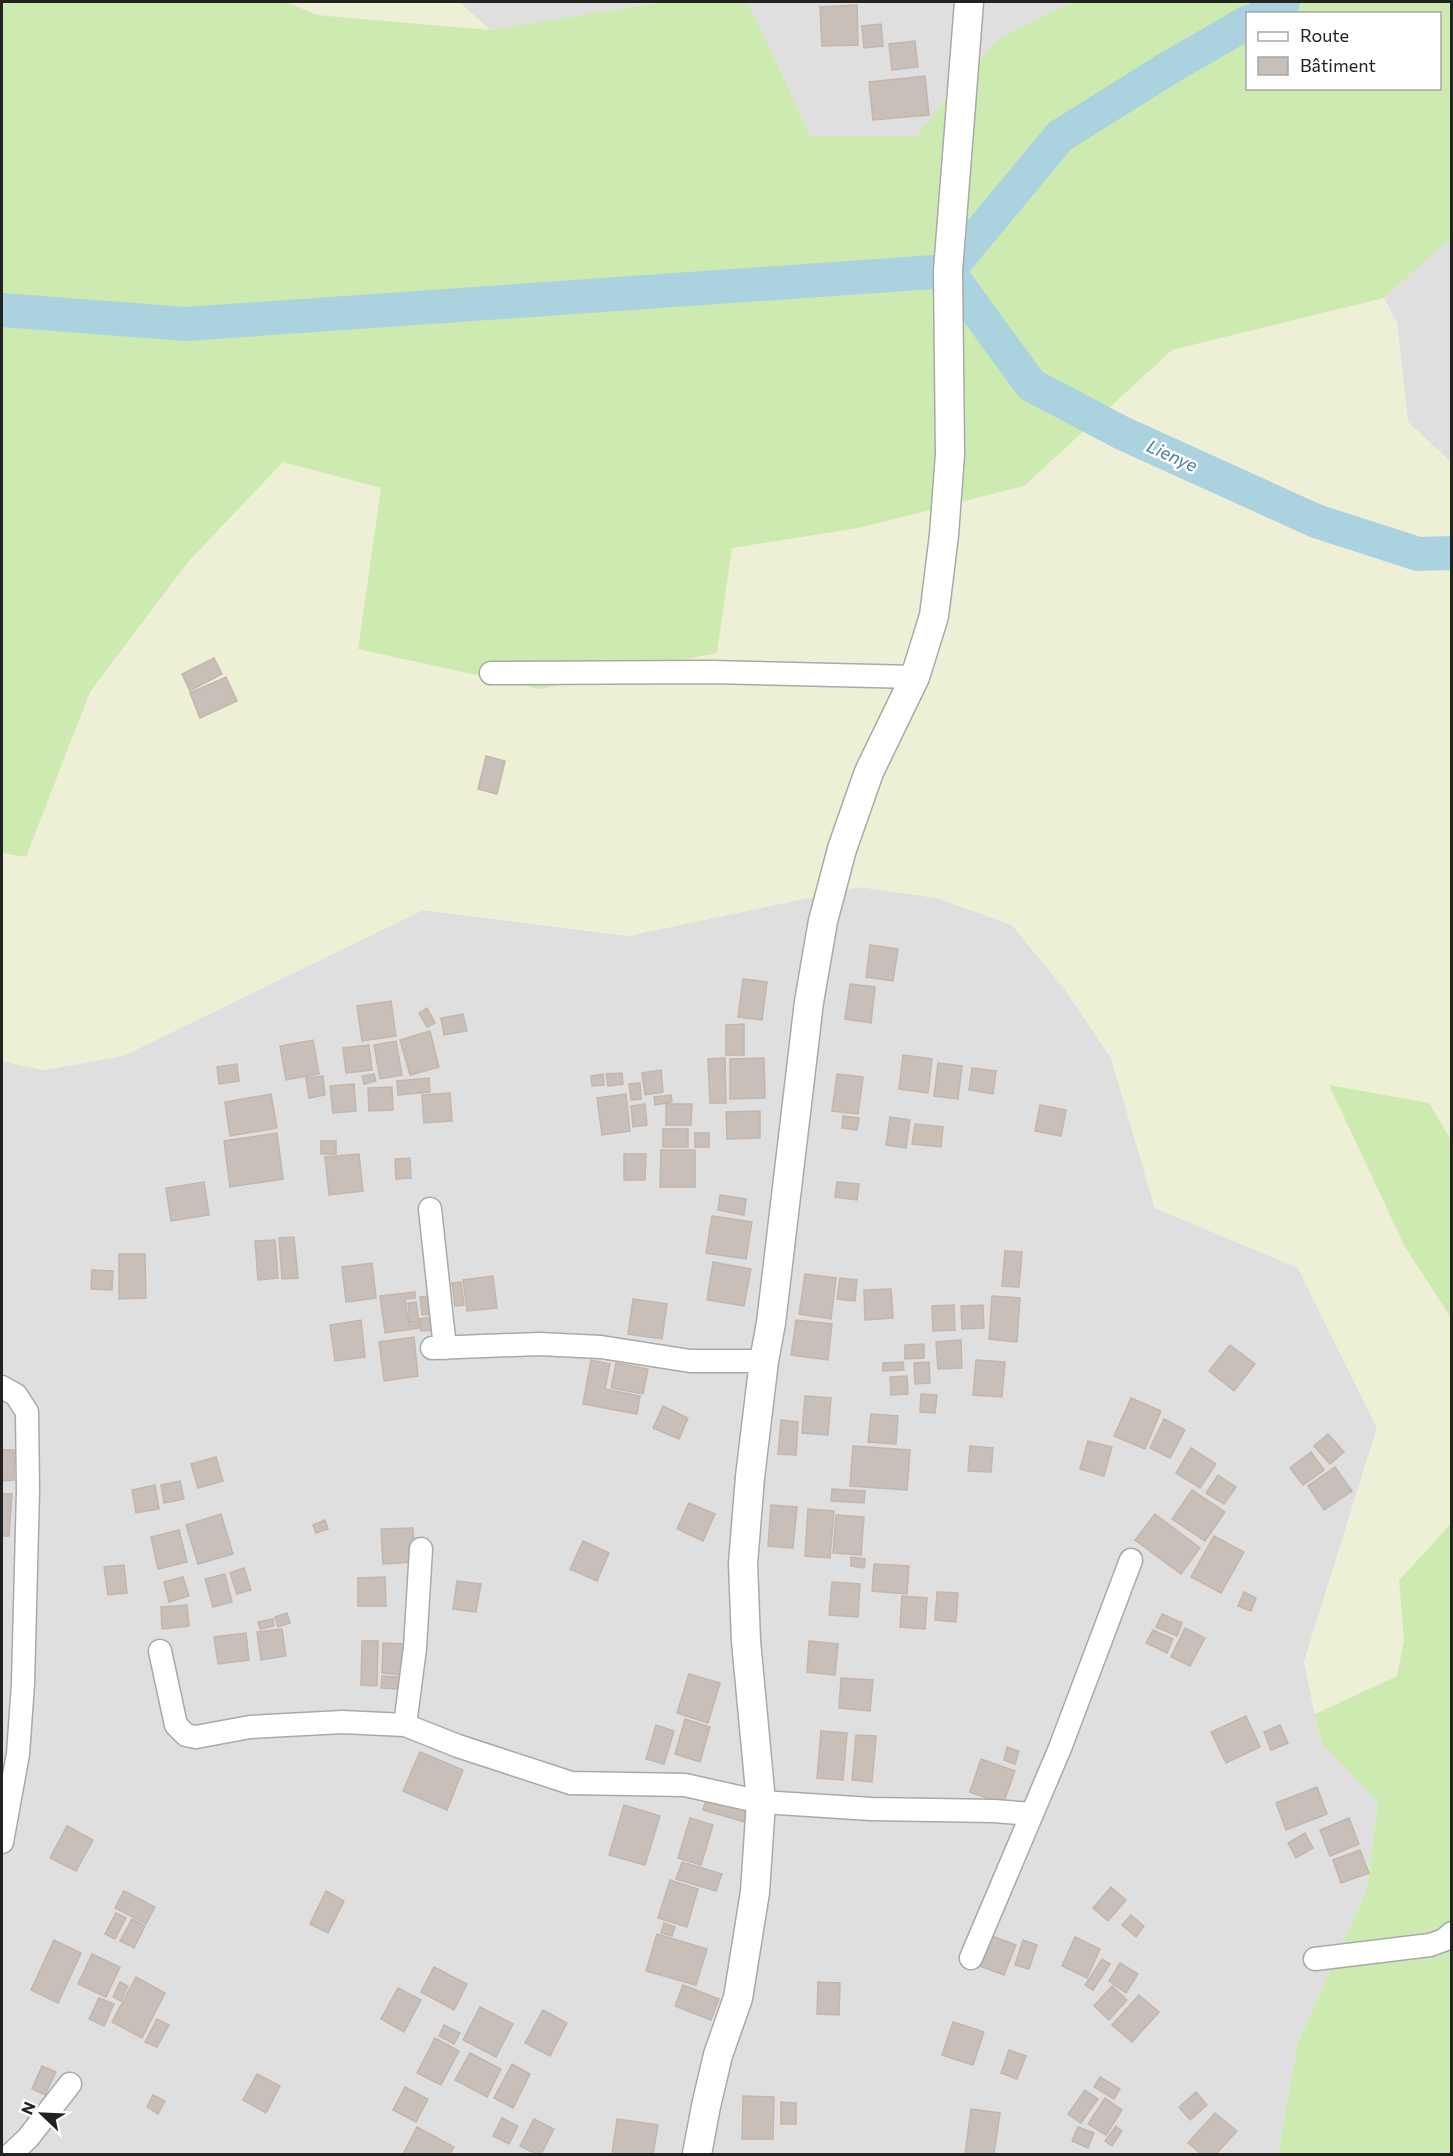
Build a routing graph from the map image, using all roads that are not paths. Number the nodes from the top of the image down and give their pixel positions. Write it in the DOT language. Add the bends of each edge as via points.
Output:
graph roads {
  1 [pos="969,2"];
  2 [pos="491,673"];
  3 [pos="915,677"];
  4 [pos="430,1209"];
  5 [pos="764,1361"];
  6 [pos="2,1387"];
  7 [pos="421,1549"];
  8 [pos="1131,1560"];
  9 [pos="160,1651"];
  10 [pos="405,1725"];
  11 [pos="760,1802"];
  12 [pos="1032,1814"];
  13 [pos="2,1842"];
  14 [pos="1452,1933"];
  15 [pos="971,1958"];
  16 [pos="1316,1959"];
  17 [pos="70,2084"];
  18 [pos="11,2154"];
  19 [pos="698,2154"];
  1 -- 3 [label="street" via="948,271 950,454 944,535 934,616"];
  2 -- 3 [label="street" via="711,672"];
  3 -- 5 [label="street" via="869,772 842,849 824,921 809,1002"];
  4 -- 5 [label="street" via="439,1348 539,1344 601,1347 690,1361"];
  5 -- 11 [label="street" via="743,1564"];
  6 -- 13 [label="street" via="16,1395 27,1412 28,1490 18,1754"];
  7 -- 10 [label="street"];
  8 -- 12 [label="street"];
  9 -- 10 [label="street" via="176,1725 186,1735 342,1722"];
  10 -- 11 [label="street" via="571,1783 686,1785"];
  11 -- 12 [label="street"];
  11 -- 19 [label="street" via="755,1892 738,1998 718,2055"];
  12 -- 15 [label="street"];
  14 -- 16 [label="street" via="1430,1945"];
  17 -- 18 [label="street"];
}
